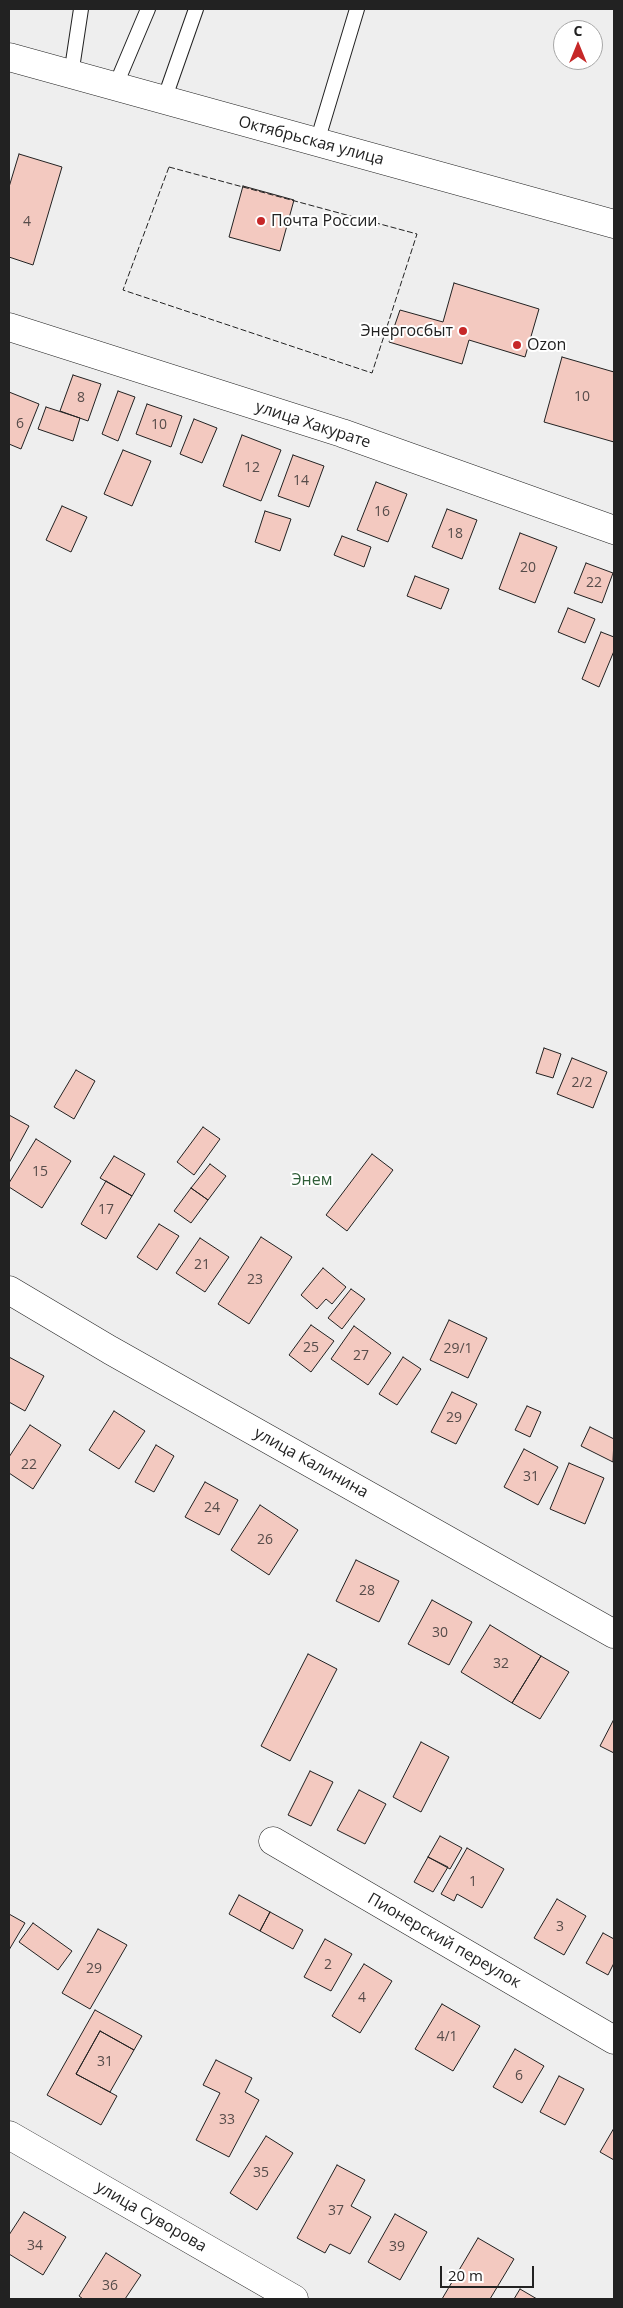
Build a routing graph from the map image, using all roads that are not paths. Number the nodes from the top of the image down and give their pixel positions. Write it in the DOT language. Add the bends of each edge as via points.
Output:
graph roads {
  1 [pos="81,9"];
  2 [pos="148,9"];
  3 [pos="196,9"];
  4 [pos="356,9"];
  5 [pos="9,57"];
  6 [pos="71,75"];
  7 [pos="114,87"];
  8 [pos="164,100"];
  9 [pos="317,142"];
  10 [pos="614,224"];
  11 [pos="9,327"];
  12 [pos="614,530"];
  13 [pos="9,1290"];
  14 [pos="614,1634"];
  15 [pos="273,1841"];
  16 [pos="614,2040"];
  17 [pos="9,2135"];
  18 [pos="294,2299"];
  1 -- 6 [label="lane"];
  2 -- 7 [label="lane"];
  3 -- 8 [label="lane"];
  4 -- 9 [label="lane"];
  5 -- 6 [label="street, Октябрьская улица"];
  6 -- 7 [label="street, Октябрьская улица"];
  7 -- 8 [label="street, Октябрьская улица"];
  8 -- 9 [label="street, Октябрьская улица"];
  9 -- 10 [label="street, Октябрьская улица"];
  11 -- 12 [label="street, улица Хакурате" via="342,434"];
  13 -- 14 [label="street, улица Калинина"];
  15 -- 16 [label="street, Пионерский переулок"];
  17 -- 18 [label="street, улица Суворова"];
}
